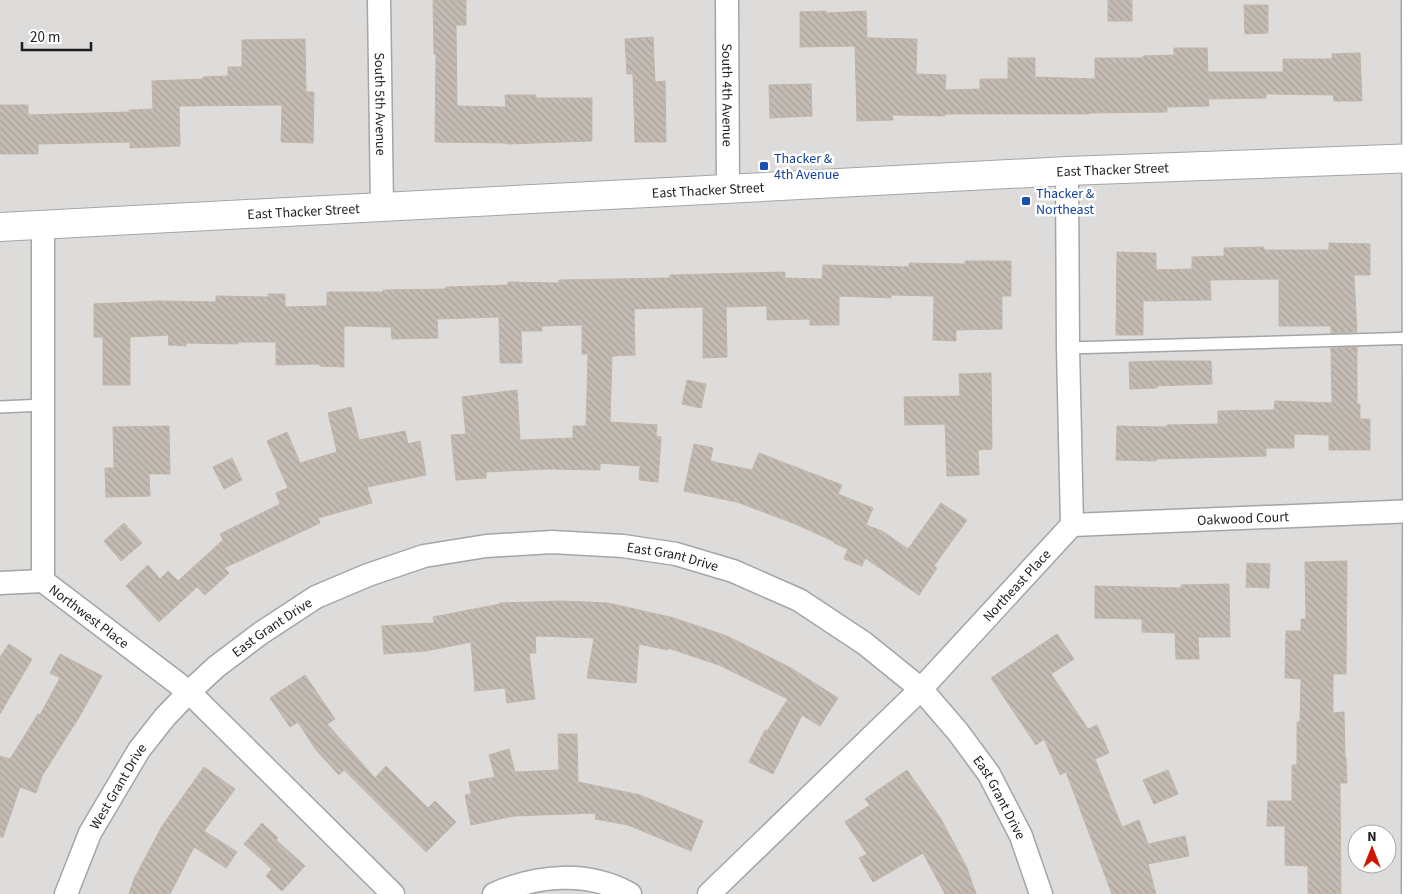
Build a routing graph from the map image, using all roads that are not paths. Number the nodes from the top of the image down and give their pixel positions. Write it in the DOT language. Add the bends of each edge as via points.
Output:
graph roads {
  1 [pos="379,0"];
  2 [pos="727,0"];
  3 [pos="1413,0"];
  4 [pos="1415,158"];
  5 [pos="1067,172"];
  6 [pos="728,190"];
  7 [pos="382,207"];
  8 [pos="43,225"];
  9 [pos="0,227"];
  10 [pos="1415,338"];
  11 [pos="1068,348"];
  12 [pos="43,405"];
  13 [pos="0,407"];
  14 [pos="1415,511"];
  15 [pos="1072,525"];
  16 [pos="43,581"];
  17 [pos="0,583"];
  18 [pos="921,689"];
  19 [pos="189,692"];
  20 [pos="66,894"];
  21 [pos="393,894"];
  22 [pos="494,894"];
  23 [pos="630,894"];
  24 [pos="709,894"];
  25 [pos="1041,894"];
  26 [pos="1413,894"];
  1 -- 7 [label="street, South 5th Avenue"];
  2 -- 6 [label="street, South 4th Avenue"];
  3 -- 4 [label="street"];
  4 -- 5 [label="street, East Thacker Street"];
  4 -- 10 [label="street"];
  5 -- 6 [label="street, East Thacker Street"];
  5 -- 11 [label="street"];
  6 -- 7 [label="street, East Thacker Street"];
  7 -- 8 [label="street, East Thacker Street"];
  8 -- 9 [label="street, East Thacker Street"];
  8 -- 12 [label="street, Northwest Place"];
  10 -- 11 [label="lane"];
  10 -- 14 [label="street"];
  11 -- 15 [label="street"];
  12 -- 13 [label="lane"];
  12 -- 16 [label="street, Northwest Place"];
  14 -- 15 [label="street, Oakwood Court"];
  14 -- 26 [label="street"];
  15 -- 18 [label="street, Northeast Place"];
  16 -- 17 [label="street"];
  16 -- 19 [label="street, Northwest Place"];
  18 -- 19 [label="street, East Grant Drive" via="864,644 799,600 733,571 676,554 623,546 552,542 486,546 424,556 316,596 216,667"];
  18 -- 24 [label="street, Northeast Place"];
  18 -- 25 [label="street, East Grant Drive" via="989,774 1021,836"];
  19 -- 20 [label="street, West Grant Drive" via="144,743 116,788 90,832"];
  19 -- 21 [label="street, Northwest Place"];
  22 -- 23 [label="street" via="512,886 556,877 599,881"];
}
